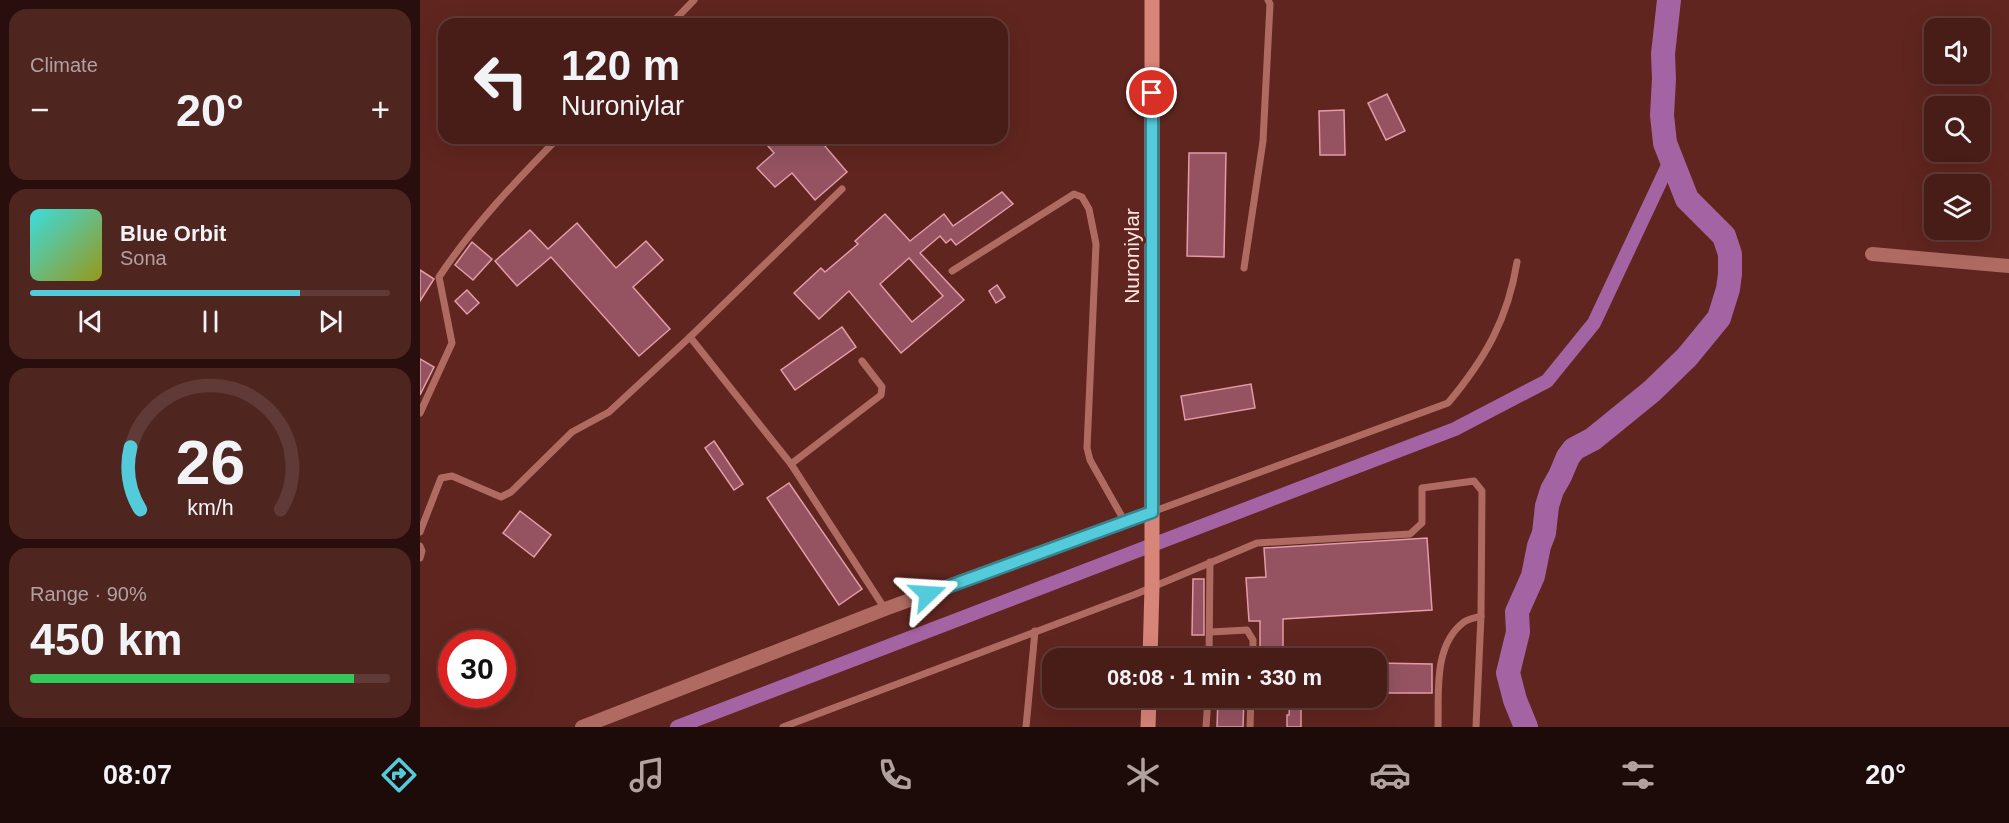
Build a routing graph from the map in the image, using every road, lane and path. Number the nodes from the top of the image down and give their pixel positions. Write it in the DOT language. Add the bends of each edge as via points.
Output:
graph roads {
  1 [pos="694,0"];
  2 [pos="1152,0"];
  3 [pos="1268,0"];
  4 [pos="677,18"];
  5 [pos="552,144"];
  6 [pos="842,189"];
  7 [pos="1872,254"];
  8 [pos="1517,262"];
  9 [pos="2009,266"];
  10 [pos="1244,268"];
  11 [pos="952,271"];
  12 [pos="690,337"];
  13 [pos="862,361"];
  14 [pos="420,413"];
  15 [pos="791,465"];
  16 [pos="1152,512"];
  17 [pos="1125,522"];
  18 [pos="420,532"];
  19 [pos="420,546"];
  20 [pos="420,558"];
  21 [pos="1210,562"];
  22 [pos="1152,586"];
  23 [pos="885,609"];
  24 [pos="1481,616"];
  25 [pos="1035,631"];
  26 [pos="1210,632"];
  27 [pos="1150,648"];
  28 [pos="1209,648"];
  29 [pos="1253,648"];
  30 [pos="1149,708"];
  31 [pos="1207,708"];
  32 [pos="1251,708"];
  33 [pos="582,727"];
  34 [pos="783,727"];
  35 [pos="1026,727"];
  36 [pos="1148,727"];
  37 [pos="1206,727"];
  38 [pos="1250,727"];
  39 [pos="1438,727"];
  40 [pos="1476,727"];
  1 -- 4 [label="lane"];
  2 -- 16 [label="main road, Nuroniylar"];
  3 -- 10 [label="lane" via="1263,141"];
  5 -- 14 [label="lane" via="508,189 439,277 452,343"];
  6 -- 12 [label="lane"];
  7 -- 9 [label="street"];
  8 -- 16 [label="lane" via="1512,292 1483,357 1448,403"];
  11 -- 17 [label="lane" via="1074,194 1082,197 1089,209 1096,244 1087,448"];
  12 -- 15 [label="lane"];
  12 -- 18 [label="lane" via="609,412 572,432 511,492 501,497 452,476 441,478"];
  13 -- 15 [label="lane" via="882,387 881,395"];
  15 -- 23 [label="lane"];
  16 -- 17 [label="street"];
  16 -- 22 [label="main road, Nuroniylar"];
  17 -- 23 [label="street"];
  19 -- 20 [label="lane"];
  21 -- 22 [label="lane"];
  21 -- 24 [label="lane" via="1257,543 1410,534 1422,523 1422,488 1474,481 1482,491"];
  21 -- 26 [label="lane"];
  22 -- 25 [label="lane"];
  22 -- 27 [label="main road, Nuroniylar"];
  23 -- 33 [label="street"];
  24 -- 39 [label="lane" via="1465,621 1455,630 1442,652"];
  24 -- 40 [label="lane"];
  25 -- 34 [label="lane"];
  25 -- 35 [label="lane"];
  26 -- 28 [label="lane"];
  26 -- 29 [label="lane" via="1247,630"];
  30 -- 36 [label="main road"];
  31 -- 37 [label="lane"];
  32 -- 38 [label="lane"];
}
